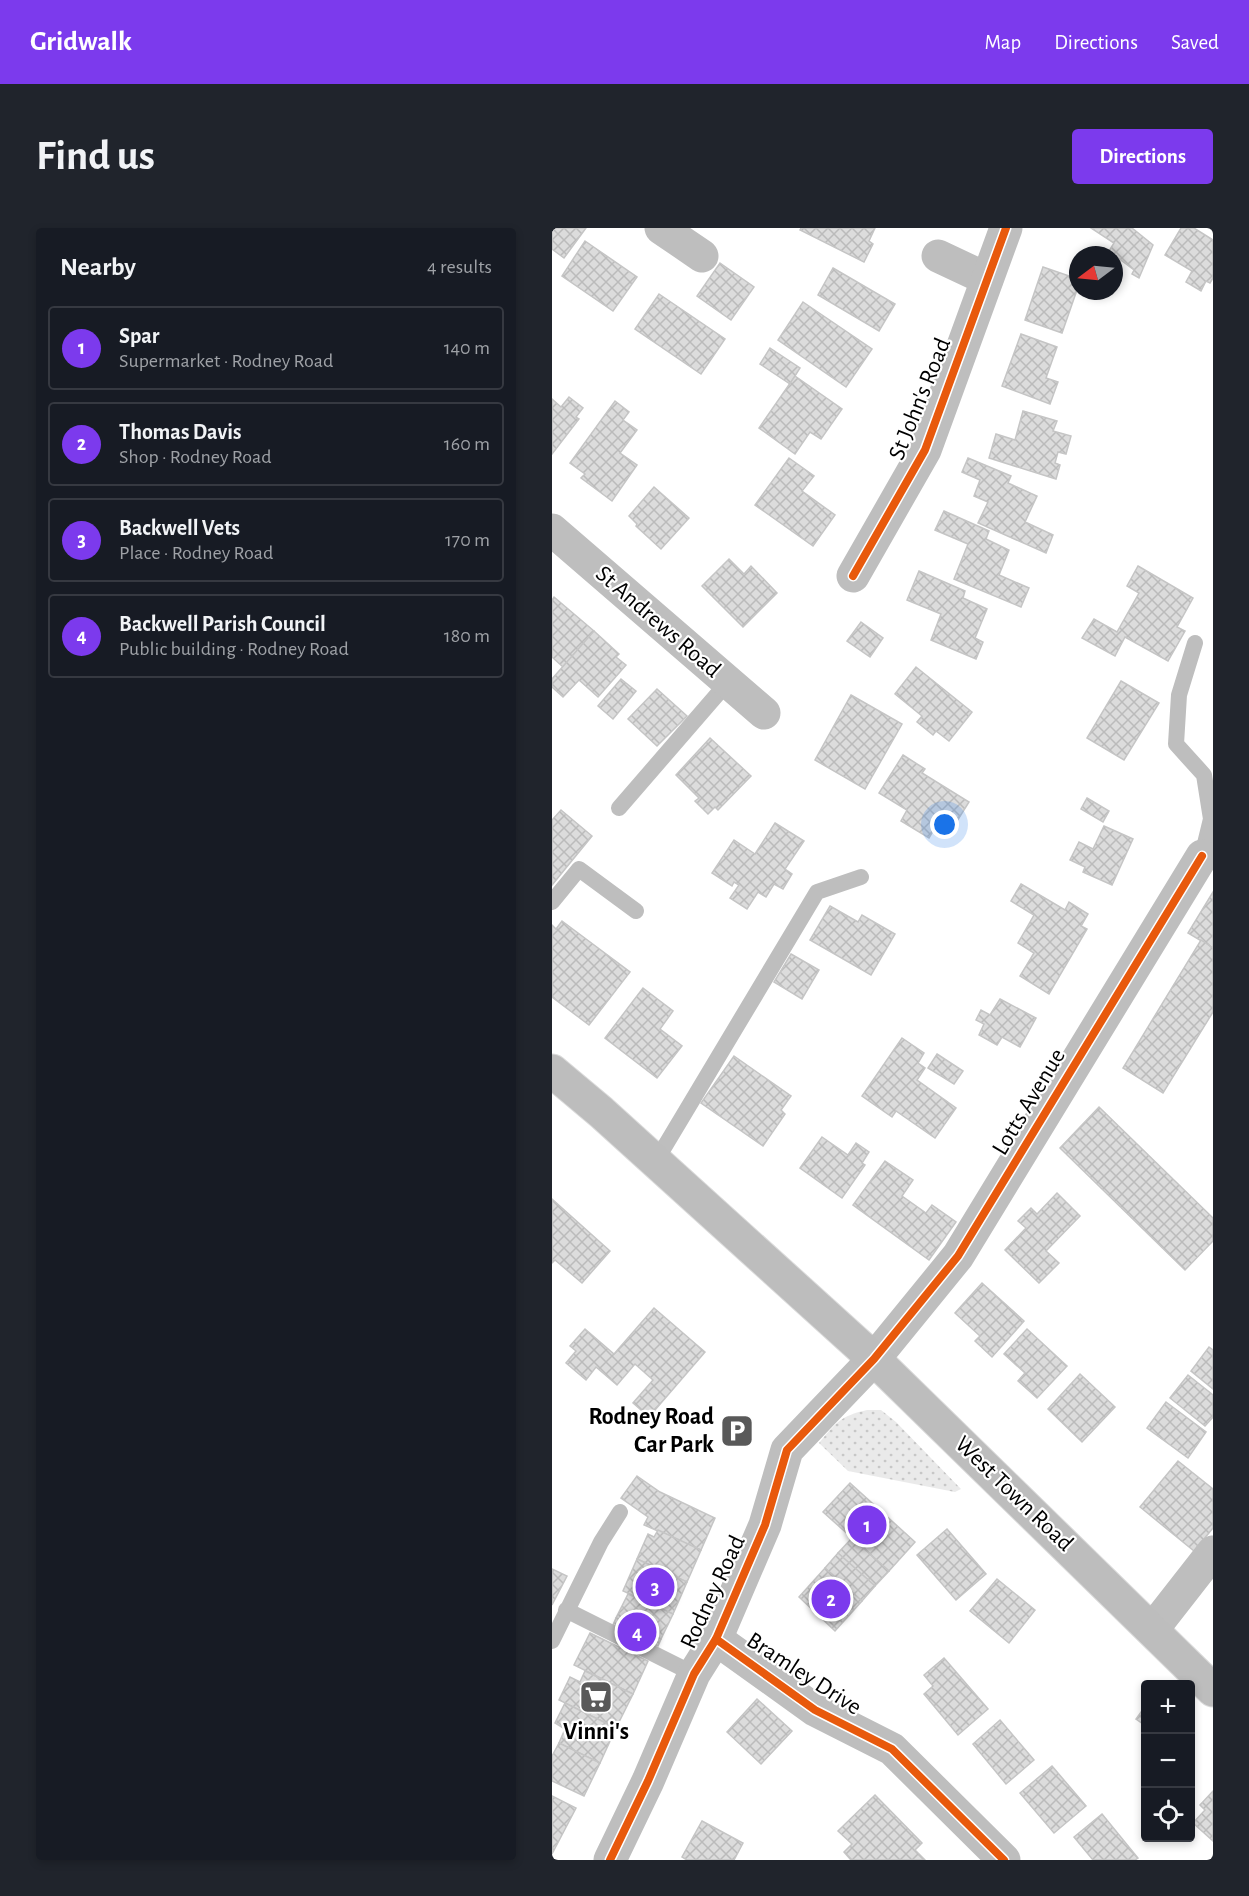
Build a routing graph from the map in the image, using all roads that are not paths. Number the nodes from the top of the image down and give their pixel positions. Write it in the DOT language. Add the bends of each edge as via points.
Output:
graph roads {
  1 [pos="661,228"];
  2 [pos="1006,228"];
  3 [pos="702,256"];
  4 [pos="938,256"];
  5 [pos="987,279"];
  6 [pos="552,531"];
  7 [pos="853,576"];
  8 [pos="1195,643"];
  9 [pos="728,682"];
  10 [pos="764,713"];
  11 [pos="618,808"];
  12 [pos="1202,856"];
  13 [pos="861,877"];
  14 [pos="552,902"];
  15 [pos="636,911"];
  16 [pos="552,1071"];
  17 [pos="656,1161"];
  18 [pos="874,1359"];
  19 [pos="620,1512"];
  20 [pos="1213,1552"];
  21 [pos="566,1610"];
  22 [pos="1152,1630"];
  23 [pos="716,1639"];
  24 [pos="552,1641"];
  25 [pos="694,1674"];
  26 [pos="1213,1690"];
  27 [pos="610,1860"];
  28 [pos="1004,1860"];
  1 -- 3 [label="street"];
  2 -- 5 [label="street, St John's Road"];
  4 -- 5 [label="street"];
  5 -- 7 [label="street, St John's Road" via="925,450"];
  6 -- 9 [label="street, St Andrews Road"];
  8 -- 12 [label="lane" via="1179,695 1176,744 1204,775 1211,819"];
  9 -- 10 [label="street, St Andrews Road"];
  9 -- 11 [label="lane"];
  12 -- 18 [label="street, Lotts Avenue" via="958,1256"];
  13 -- 17 [label="lane" via="817,892"];
  14 -- 15 [label="lane" via="579,869"];
  16 -- 17 [label="main road, West Town Road"];
  17 -- 18 [label="main road, West Town Road"];
  18 -- 22 [label="main road, West Town Road"];
  18 -- 23 [label="street, Rodney Road" via="788,1450 765,1525"];
  19 -- 21 [label="lane"];
  20 -- 22 [label="street"];
  21 -- 24 [label="lane"];
  21 -- 25 [label="lane"];
  22 -- 26 [label="main road, West Town Road"];
  23 -- 25 [label="street, Rodney Road"];
  23 -- 28 [label="street, Bramley Drive" via="815,1710 892,1749"];
  25 -- 27 [label="street, Rodney Road"];
}
